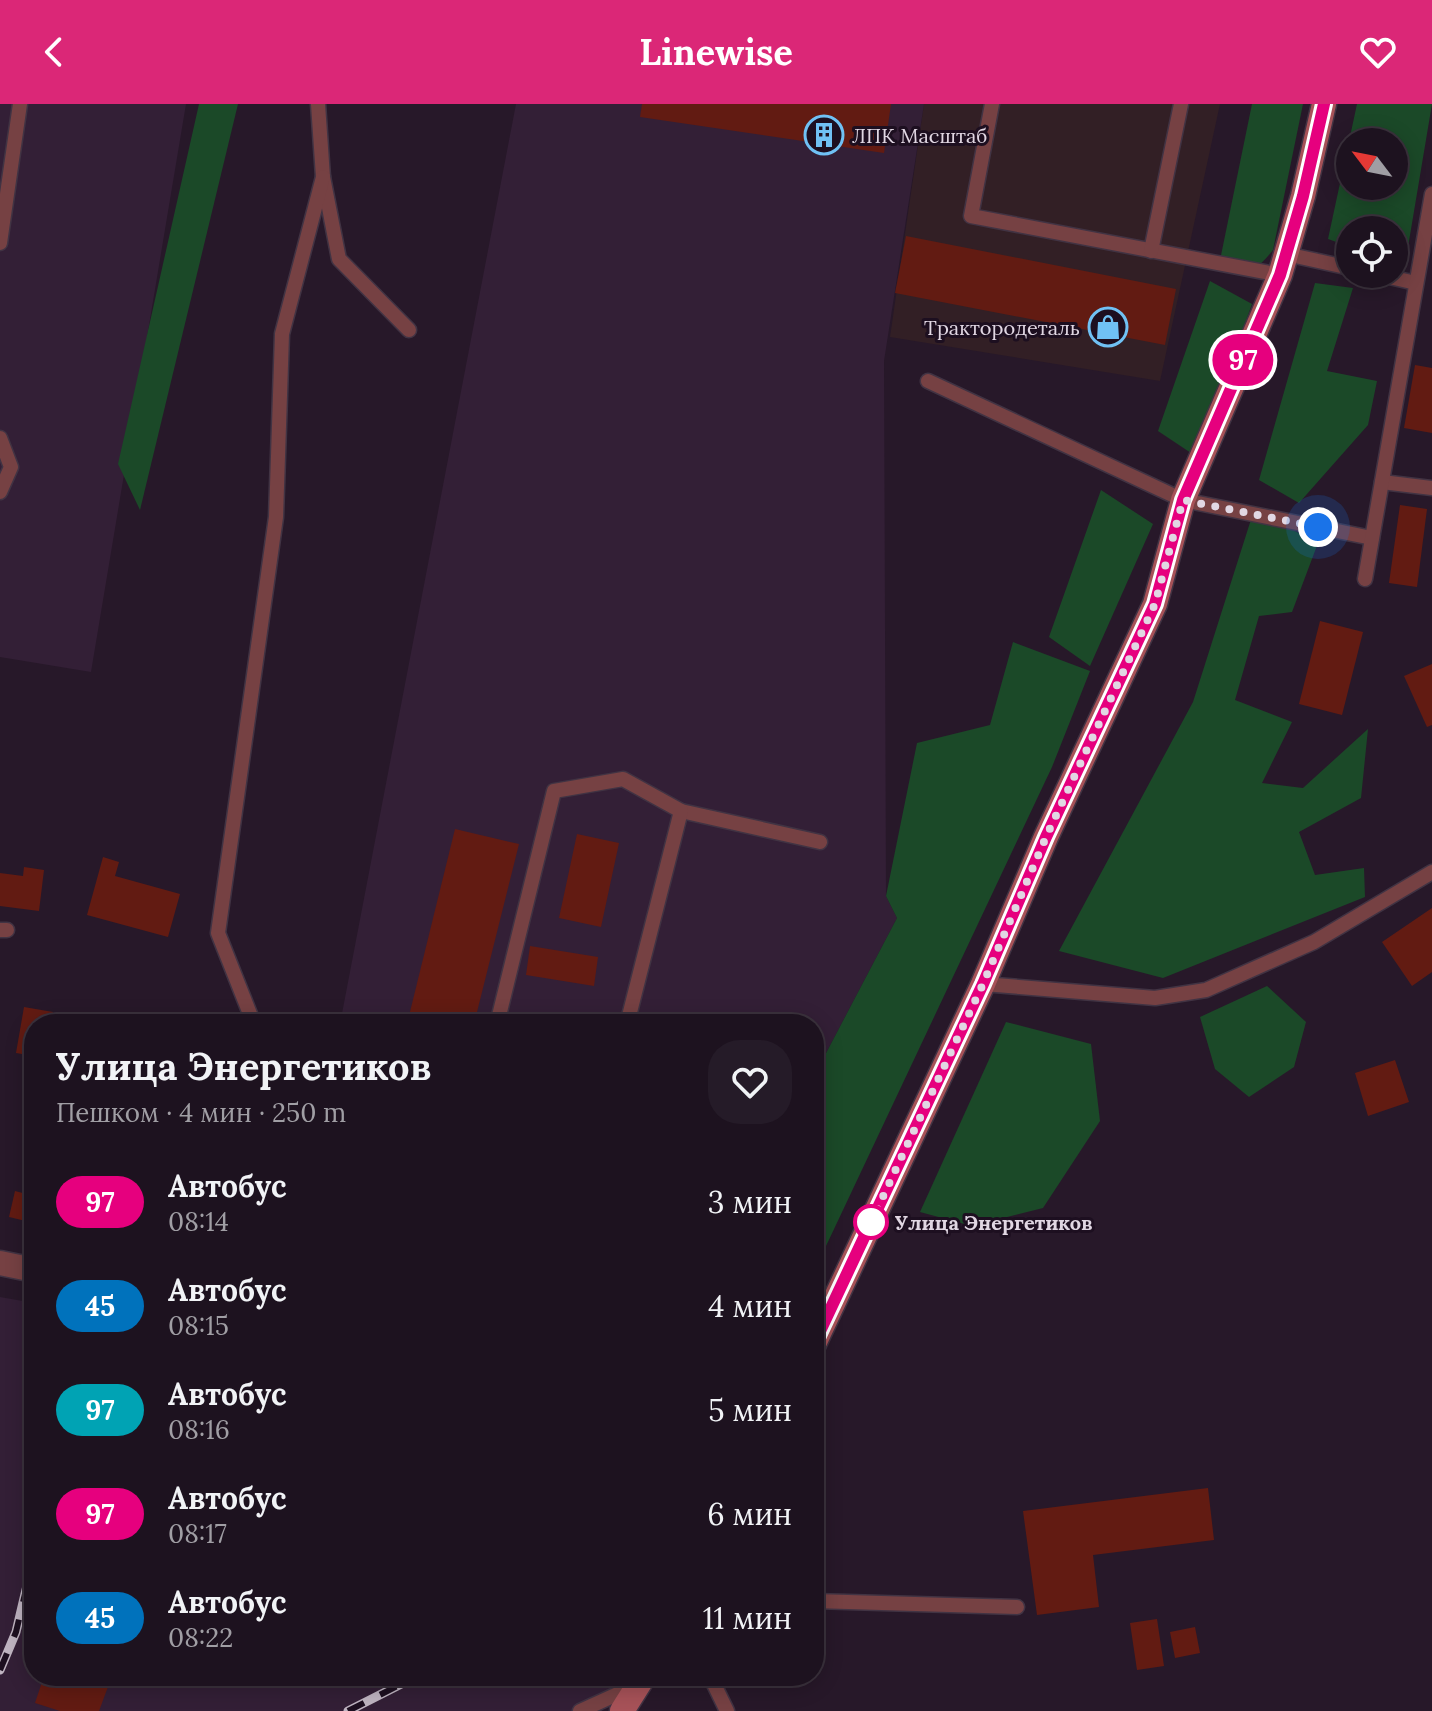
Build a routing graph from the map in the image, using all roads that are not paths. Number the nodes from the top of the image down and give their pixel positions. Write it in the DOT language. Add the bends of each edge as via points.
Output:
graph roads {
  1 [pos="20,104"];
  2 [pos="318,104"];
  3 [pos="992,104"];
  4 [pos="1181,104"];
  5 [pos="1324,104"];
  6 [pos="323,177"];
  7 [pos="1432,194"];
  8 [pos="0,243"];
  9 [pos="1151,251"];
  10 [pos="1283,264"];
  11 [pos="1336,267"];
  12 [pos="1408,281"];
  13 [pos="1416,283"];
  14 [pos="409,330"];
  15 [pos="928,381"];
  16 [pos="0,438"];
  17 [pos="1382,482"];
  18 [pos="1432,488"];
  19 [pos="0,492"];
  20 [pos="1183,500"];
  21 [pos="1372,538"];
  22 [pos="1365,579"];
  23 [pos="681,811"];
  24 [pos="820,842"];
  25 [pos="1432,872"];
  26 [pos="983,984"];
  27 [pos="250,1014"];
  28 [pos="499,1014"];
  29 [pos="630,1014"];
  30 [pos="0,1263"];
  31 [pos="24,1268"];
  32 [pos="824,1323"];
  33 [pos="824,1601"];
  34 [pos="1017,1607"];
  35 [pos="630,1686"];
  36 [pos="638,1686"];
  37 [pos="718,1686"];
  38 [pos="580,1711"];
  39 [pos="622,1711"];
  40 [pos="727,1711"];
  1 -- 8 [label="lane"];
  2 -- 6 [label="lane"];
  3 -- 9 [label="lane" via="971,216"];
  4 -- 9 [label="lane"];
  5 -- 10 [label="street"];
  6 -- 14 [label="lane" via="339,259"];
  6 -- 27 [label="lane" via="282,334 276,517 218,933"];
  7 -- 13 [label="lane"];
  9 -- 10 [label="lane"];
  10 -- 11 [label="lane"];
  10 -- 20 [label="street"];
  12 -- 13 [label="lane"];
  13 -- 17 [label="lane"];
  15 -- 20 [label="lane"];
  16 -- 19 [label="lane" via="11,467"];
  17 -- 18 [label="lane"];
  17 -- 21 [label="lane"];
  20 -- 21 [label="lane"];
  20 -- 26 [label="street" via="1155,604"];
  21 -- 22 [label="lane"];
  23 -- 24 [label="lane"];
  23 -- 28 [label="lane" via="623,779 554,791"];
  23 -- 29 [label="lane"];
  25 -- 26 [label="lane" via="1314,942 1206,990 1155,998"];
  26 -- 32 [label="street"];
  30 -- 31 [label="street"];
  33 -- 34 [label="lane"];
  35 -- 38 [label="lane"];
  36 -- 39 [label="street"];
  37 -- 40 [label="lane"];
}
